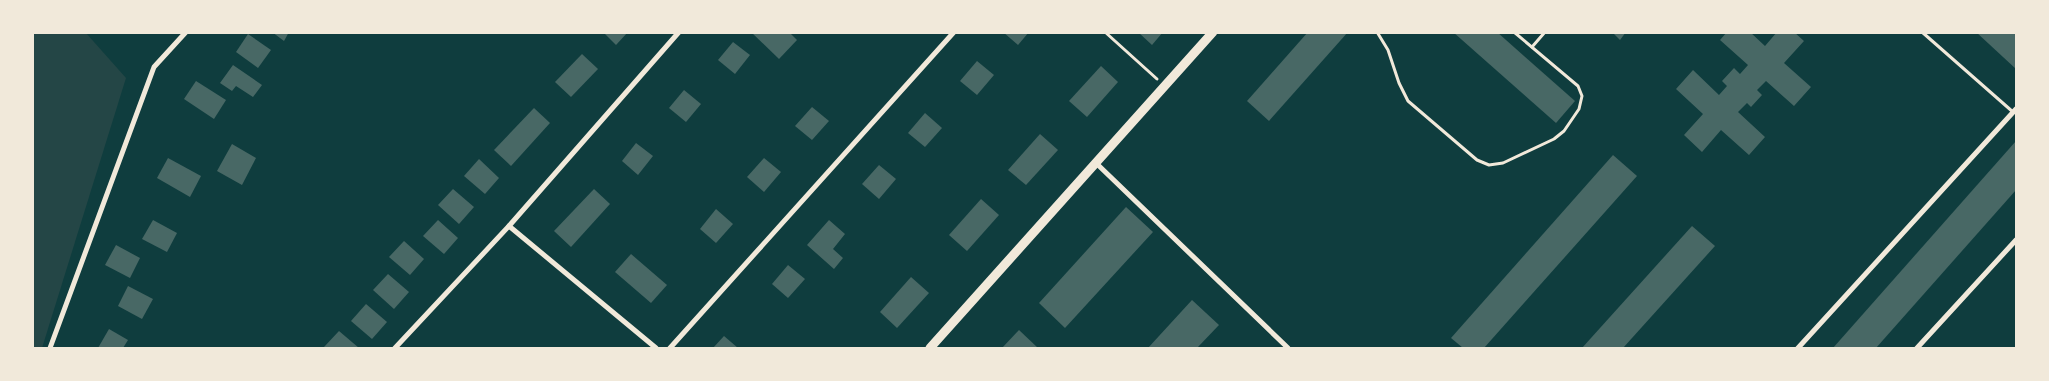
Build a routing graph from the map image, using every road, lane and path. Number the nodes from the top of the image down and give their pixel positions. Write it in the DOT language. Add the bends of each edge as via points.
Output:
graph roads {
  1 [pos="186,32"];
  2 [pos="679,32"];
  3 [pos="954,32"];
  4 [pos="1105,32"];
  5 [pos="1213,32"];
  6 [pos="1377,32"];
  7 [pos="1514,32"];
  8 [pos="1546,32"];
  9 [pos="1922,32"];
  10 [pos="1532,47"];
  11 [pos="1164,86"];
  12 [pos="2015,111"];
  13 [pos="1096,162"];
  14 [pos="509,226"];
  15 [pos="2016,240"];
  16 [pos="50,348"];
  17 [pos="395,348"];
  18 [pos="656,348"];
  19 [pos="670,348"];
  20 [pos="930,348"];
  21 [pos="1288,348"];
  22 [pos="1798,348"];
  23 [pos="1917,348"];
  1 -- 16 [label="street" via="154,67"];
  2 -- 14 [label="street"];
  3 -- 19 [label="street"];
  4 -- 11 [label="path"];
  5 -- 11 [label="street"];
  6 -- 10 [label="lane" via="1388,50 1408,101 1476,160 1489,165 1503,163 1554,139 1564,131 1579,109 1582,96 1578,86"];
  7 -- 10 [label="lane"];
  8 -- 10 [label="lane"];
  9 -- 12 [label="lane"];
  11 -- 13 [label="street"];
  12 -- 22 [label="street"];
  13 -- 20 [label="street"];
  13 -- 21 [label="street"];
  14 -- 17 [label="street"];
  14 -- 18 [label="street"];
  15 -- 23 [label="street"];
}
